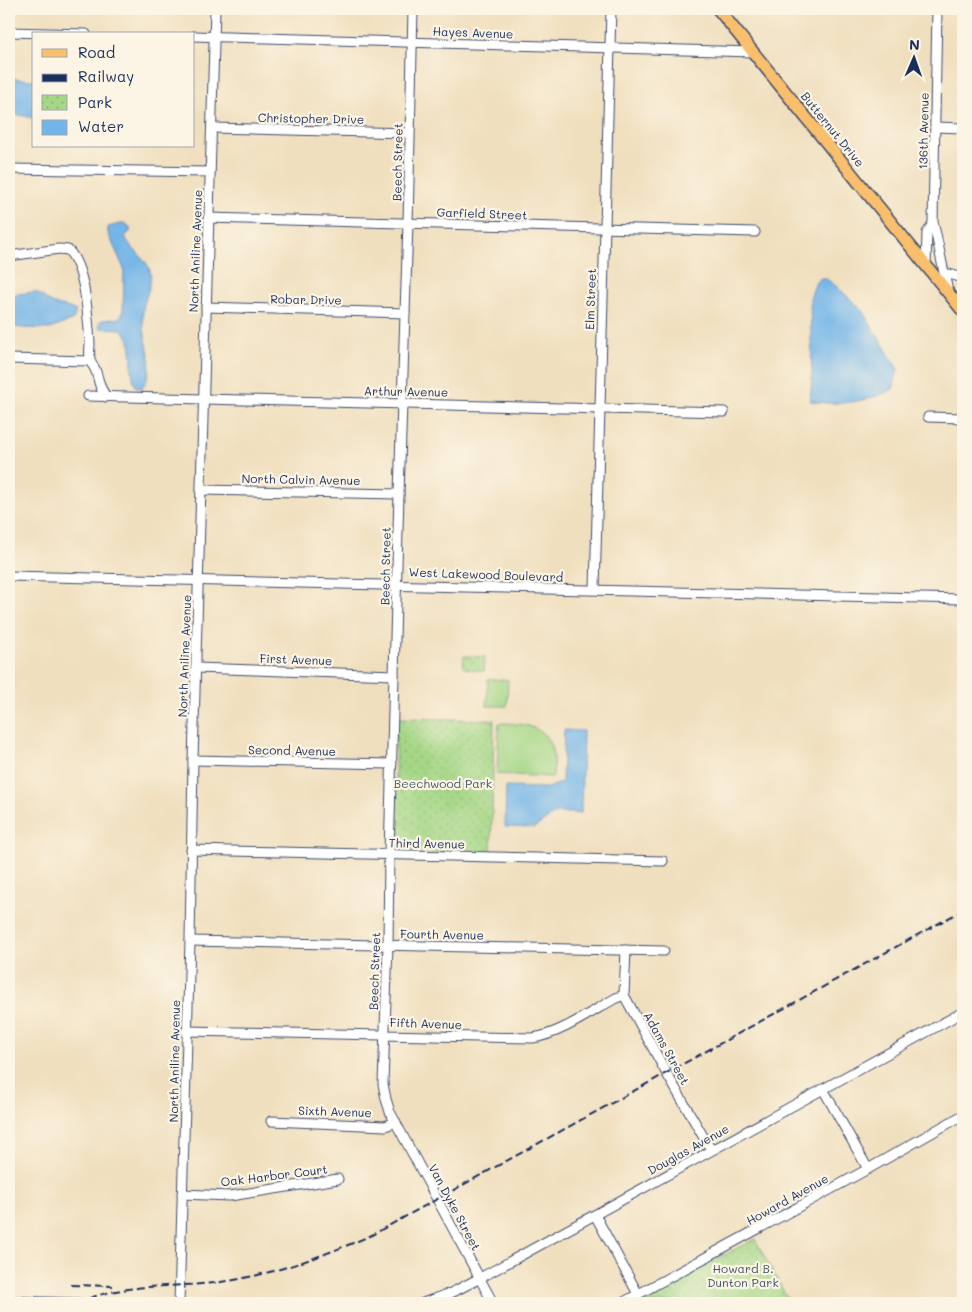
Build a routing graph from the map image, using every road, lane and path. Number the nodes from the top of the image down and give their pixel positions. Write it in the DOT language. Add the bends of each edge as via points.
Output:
graph roads {
  1 [pos="215,9"];
  2 [pos="412,9"];
  3 [pos="611,9"];
  4 [pos="718,9"];
  5 [pos="937,9"];
  6 [pos="9,32"];
  7 [pos="32,33"];
  8 [pos="195,36"];
  9 [pos="215,37"];
  10 [pos="412,43"];
  11 [pos="610,49"];
  12 [pos="752,52"];
  13 [pos="935,127"];
  14 [pos="212,128"];
  15 [pos="963,128"];
  16 [pos="409,134"];
  17 [pos="9,168"];
  18 [pos="210,172"];
  19 [pos="208,218"];
  20 [pos="408,223"];
  21 [pos="933,223"];
  22 [pos="605,229"];
  23 [pos="755,232"];
  24 [pos="9,256"];
  25 [pos="926,266"];
  26 [pos="945,273"];
  27 [pos="963,278"];
  28 [pos="948,292"];
  29 [pos="206,307"];
  30 [pos="963,311"];
  31 [pos="405,314"];
  32 [pos="9,360"];
  33 [pos="90,361"];
  34 [pos="88,396"];
  35 [pos="106,397"];
  36 [pos="204,399"];
  37 [pos="403,404"];
  38 [pos="600,409"];
  39 [pos="724,412"];
  40 [pos="928,418"];
  41 [pos="963,418"];
  42 [pos="202,490"];
  43 [pos="399,494"];
  44 [pos="9,576"];
  45 [pos="199,581"];
  46 [pos="397,584"];
  47 [pos="595,589"];
  48 [pos="963,599"];
  49 [pos="196,668"];
  50 [pos="394,675"];
  51 [pos="193,760"];
  52 [pos="392,764"];
  53 [pos="191,850"];
  54 [pos="389,855"];
  55 [pos="663,861"];
  56 [pos="190,941"];
  57 [pos="388,945"];
  58 [pos="626,950"];
  59 [pos="664,951"];
  60 [pos="624,995"];
  61 [pos="963,1012"];
  62 [pos="186,1031"];
  63 [pos="384,1034"];
  64 [pos="823,1089"];
  65 [pos="963,1115"];
  66 [pos="271,1121"];
  67 [pos="396,1122"];
  68 [pos="711,1150"];
  69 [pos="868,1169"];
  70 [pos="338,1179"];
  71 [pos="182,1194"];
  72 [pos="594,1215"];
  73 [pos="480,1278"];
  74 [pos="638,1294"];
  75 [pos="9,1301"];
  76 [pos="79,1303"];
  77 [pos="179,1303"];
  78 [pos="423,1303"];
  79 [pos="493,1303"];
  80 [pos="622,1303"];
  1 -- 9 [label="street, North Aniline Avenue"];
  2 -- 10 [label="street, Beech Street"];
  3 -- 11 [label="street, Elm Street"];
  4 -- 12 [label="main road, Butternut Drive"];
  5 -- 13 [label="street, 136th Avenue"];
  6 -- 7 [label="street"];
  8 -- 9 [label="street, Hayes Avenue"];
  9 -- 10 [label="street, Hayes Avenue"];
  9 -- 14 [label="street, North Aniline Avenue"];
  10 -- 11 [label="street, Hayes Avenue"];
  10 -- 16 [label="street, Beech Street"];
  11 -- 12 [label="street, Hayes Avenue"];
  11 -- 22 [label="street, Elm Street"];
  12 -- 25 [label="main road, Butternut Drive"];
  13 -- 15 [label="street"];
  13 -- 21 [label="street, 136th Avenue"];
  14 -- 16 [label="street, Christopher Drive"];
  14 -- 18 [label="street, North Aniline Avenue"];
  16 -- 20 [label="street, Beech Street"];
  17 -- 18 [label="street"];
  18 -- 19 [label="street, North Aniline Avenue"];
  19 -- 20 [label="street, Garfield Street"];
  19 -- 29 [label="street, North Aniline Avenue"];
  20 -- 22 [label="street, Garfield Street"];
  20 -- 31 [label="street, Beech Street"];
  21 -- 25 [label="street, 136th Avenue" via="927,232"];
  21 -- 26 [label="street, 136th Avenue"];
  22 -- 23 [label="street, Garfield Street"];
  22 -- 38 [label="street, Elm Street"];
  24 -- 33 [label="street" via="59,249 68,250 74,256 80,267"];
  25 -- 28 [label="main road, Butternut Drive"];
  26 -- 27 [label="street"];
  26 -- 28 [label="street, 136th Avenue"];
  28 -- 30 [label="main road, Butternut Drive"];
  29 -- 31 [label="street, Robar Drive"];
  29 -- 36 [label="street, North Aniline Avenue"];
  31 -- 37 [label="street, Beech Street"];
  32 -- 33 [label="street"];
  33 -- 35 [label="street"];
  34 -- 35 [label="street, Arthur Avenue"];
  35 -- 36 [label="street, Arthur Avenue"];
  36 -- 37 [label="street, Arthur Avenue"];
  36 -- 42 [label="street, North Aniline Avenue"];
  37 -- 38 [label="street, Arthur Avenue"];
  37 -- 43 [label="street, Beech Street"];
  38 -- 39 [label="street, Arthur Avenue"];
  38 -- 47 [label="street, Elm Street"];
  40 -- 41 [label="street"];
  42 -- 43 [label="street, North Calvin Avenue"];
  42 -- 45 [label="street, North Aniline Avenue"];
  43 -- 46 [label="street, Beech Street"];
  44 -- 45 [label="street, West Lakewood Boulevard"];
  45 -- 46 [label="street, West Lakewood Boulevard"];
  45 -- 49 [label="street, North Aniline Avenue"];
  46 -- 47 [label="street, West Lakewood Boulevard"];
  46 -- 50 [label="street, Beech Street"];
  47 -- 48 [label="street, West Lakewood Boulevard"];
  49 -- 50 [label="street, First Avenue"];
  49 -- 51 [label="street, North Aniline Avenue"];
  50 -- 52 [label="street, Beech Street"];
  51 -- 52 [label="street, Second Avenue"];
  51 -- 53 [label="street, North Aniline Avenue"];
  52 -- 54 [label="street, Beech Street"];
  53 -- 54 [label="street, Third Avenue"];
  53 -- 56 [label="street, North Aniline Avenue"];
  54 -- 55 [label="street, Third Avenue"];
  54 -- 57 [label="street, Beech Street"];
  56 -- 57 [label="street, Fourth Avenue"];
  56 -- 62 [label="street, North Aniline Avenue"];
  57 -- 58 [label="street, Fourth Avenue"];
  57 -- 63 [label="street, Beech Street"];
  58 -- 59 [label="street, Fourth Avenue"];
  58 -- 60 [label="street"];
  60 -- 63 [label="street, Fifth Avenue" via="541,1037"];
  60 -- 68 [label="street, Adams Street"];
  61 -- 64 [label="street, Douglas Avenue"];
  62 -- 63 [label="street, Fifth Avenue"];
  62 -- 71 [label="street, North Aniline Avenue"];
  63 -- 67 [label="street, Beech Street" via="383,1084"];
  64 -- 68 [label="street, Douglas Avenue"];
  64 -- 69 [label="street"];
  65 -- 69 [label="street, Howard Avenue"];
  66 -- 67 [label="street, Sixth Avenue" via="385,1126"];
  67 -- 73 [label="street, Van Dyke Street"];
  68 -- 72 [label="street, Douglas Avenue"];
  69 -- 74 [label="street, Howard Avenue"];
  70 -- 71 [label="street, Oak Harbor Court" via="230,1196"];
  71 -- 77 [label="street, North Aniline Avenue"];
  72 -- 73 [label="street, Douglas Avenue"];
  72 -- 74 [label="street"];
  73 -- 78 [label="street, Douglas Avenue"];
  73 -- 79 [label="street, Van Dyke Street"];
  74 -- 80 [label="street, Howard Avenue"];
  75 -- 76 [label="street"];
}
